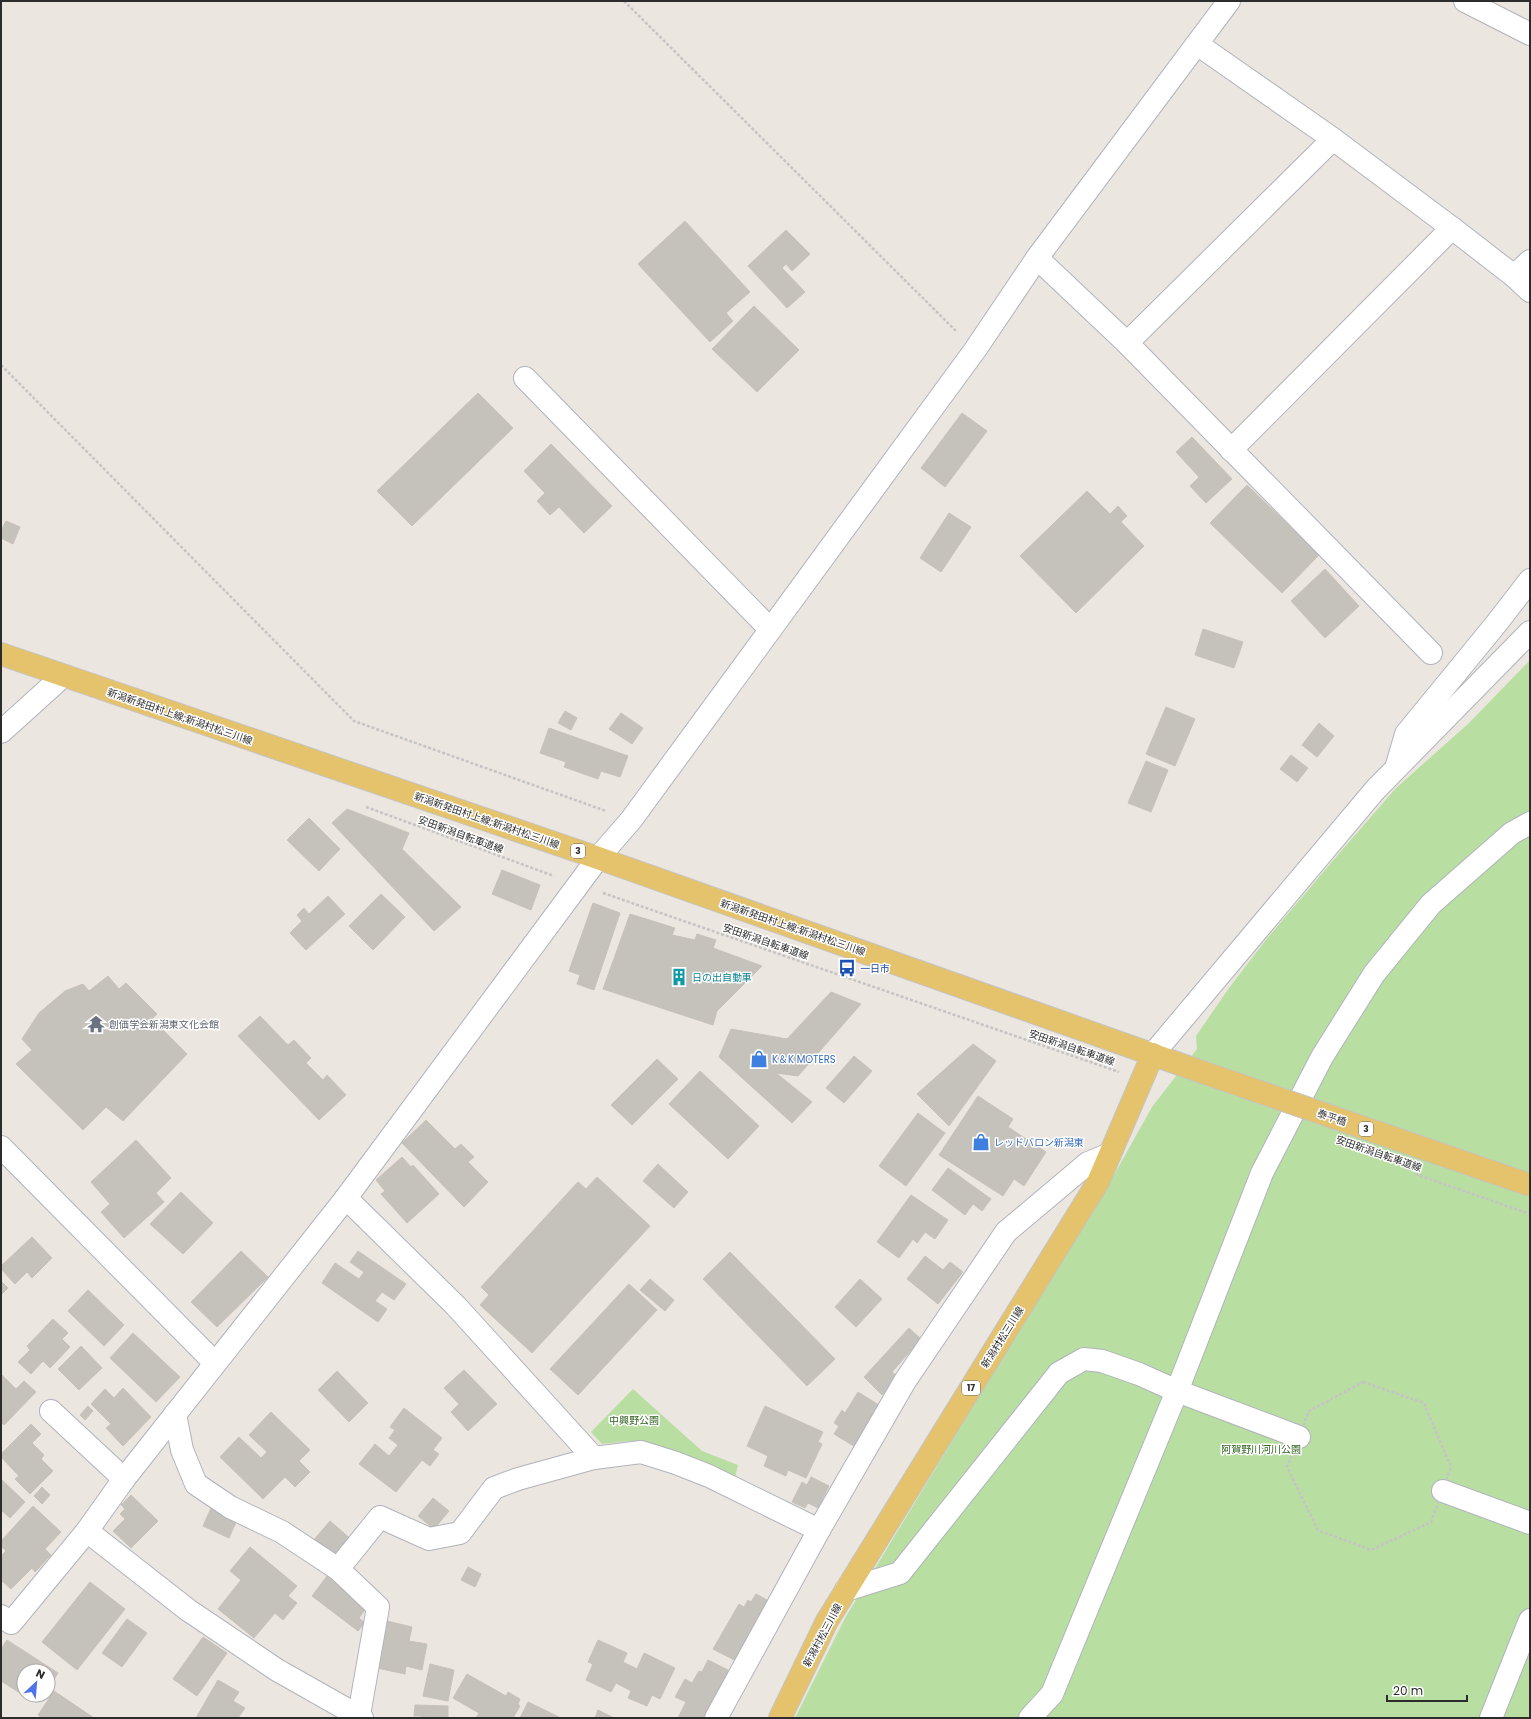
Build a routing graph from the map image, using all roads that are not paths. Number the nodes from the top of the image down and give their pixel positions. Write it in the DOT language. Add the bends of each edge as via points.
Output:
graph roads {
  1 [pos="1229,1"];
  2 [pos="1465,1"];
  3 [pos="1530,34"];
  4 [pos="1197,44"];
  5 [pos="1333,139"];
  6 [pos="1452,228"];
  7 [pos="1037,258"];
  8 [pos="1530,261"];
  9 [pos="1514,276"];
  10 [pos="1530,291"];
  11 [pos="1127,343"];
  12 [pos="525,378"];
  13 [pos="1231,450"];
  14 [pos="1530,580"];
  15 [pos="770,629"];
  16 [pos="1530,632"];
  17 [pos="1431,653"];
  18 [pos="1,654"];
  19 [pos="63,676"];
  20 [pos="1,732"];
  21 [pos="1396,768"];
  22 [pos="1530,824"];
  23 [pos="598,858"];
  24 [pos="1152,1054"];
  25 [pos="1,1147"];
  26 [pos="1110,1154"];
  27 [pos="1530,1186"];
  28 [pos="346,1198"];
  29 [pos="215,1363"];
  30 [pos="1176,1391"];
  31 [pos="51,1411"];
  32 [pos="175,1414"];
  33 [pos="1299,1437"];
  34 [pos="594,1458"];
  35 [pos="124,1479"];
  36 [pos="1443,1491"];
  37 [pos="1530,1522"];
  38 [pos="819,1530"];
  39 [pos="87,1532"];
  40 [pos="338,1569"];
  41 [pos="846,1590"];
  42 [pos="1,1616"];
  43 [pos="1530,1620"];
  44 [pos="360,1717"];
  45 [pos="716,1718"];
  46 [pos="780,1718"];
  47 [pos="1030,1718"];
  48 [pos="1492,1718"];
  1 -- 4 [label="street"];
  2 -- 3 [label="street"];
  4 -- 5 [label="street"];
  4 -- 7 [label="street"];
  5 -- 6 [label="street"];
  5 -- 11 [label="street"];
  6 -- 9 [label="street"];
  6 -- 13 [label="street"];
  7 -- 11 [label="street"];
  7 -- 15 [label="street" via="975,350"];
  8 -- 9 [label="street"];
  9 -- 10 [label="street"];
  11 -- 13 [label="street"];
  12 -- 15 [label="street"];
  13 -- 17 [label="street"];
  14 -- 21 [label="street" via="1406,734"];
  15 -- 23 [label="street" via="631,820"];
  16 -- 21 [label="street"];
  18 -- 19 [label="main road, 新潟新発田村上線;新潟村松三川線 / 3"];
  19 -- 20 [label="street"];
  19 -- 23 [label="main road, 新潟新発田村上線;新潟村松三川線 / 3"];
  21 -- 24 [label="street"];
  22 -- 30 [label="street" via="1512,833 1431,904 1374,974 1322,1057 1262,1173"];
  23 -- 24 [label="main road, 新潟新発田村上線;新潟村松三川線 / 3"];
  23 -- 28 [label="street"];
  24 -- 26 [label="main road, 新潟村松三川線 / 17"];
  24 -- 27 [label="main road, 泰平橋 / 3, bridge"];
  25 -- 29 [label="street"];
  26 -- 38 [label="street" via="1088,1163 1006,1232 905,1381"];
  26 -- 41 [label="main road, 新潟村松三川線 / 17" via="1098,1182"];
  28 -- 29 [label="street"];
  28 -- 34 [label="street" via="456,1306"];
  29 -- 32 [label="street"];
  30 -- 33 [label="street"];
  30 -- 41 [label="street" via="1102,1361 1084,1359 1059,1373 900,1572"];
  30 -- 47 [label="street" via="1052,1694"];
  31 -- 35 [label="street"];
  32 -- 35 [label="street"];
  32 -- 40 [label="street" via="182,1450 196,1484 230,1507 282,1532"];
  34 -- 38 [label="street" via="641,1452 676,1463 709,1476"];
  34 -- 40 [label="street" via="494,1488 460,1533 429,1539 380,1517"];
  35 -- 39 [label="street"];
  36 -- 37 [label="street"];
  38 -- 45 [label="street"];
  39 -- 42 [label="street" via="11,1622"];
  39 -- 44 [label="street" via="188,1610 277,1670"];
  40 -- 44 [label="street" via="378,1607"];
  41 -- 46 [label="main road, 新潟村松三川線 / 17" via="827,1620"];
  43 -- 48 [label="street"];
}
